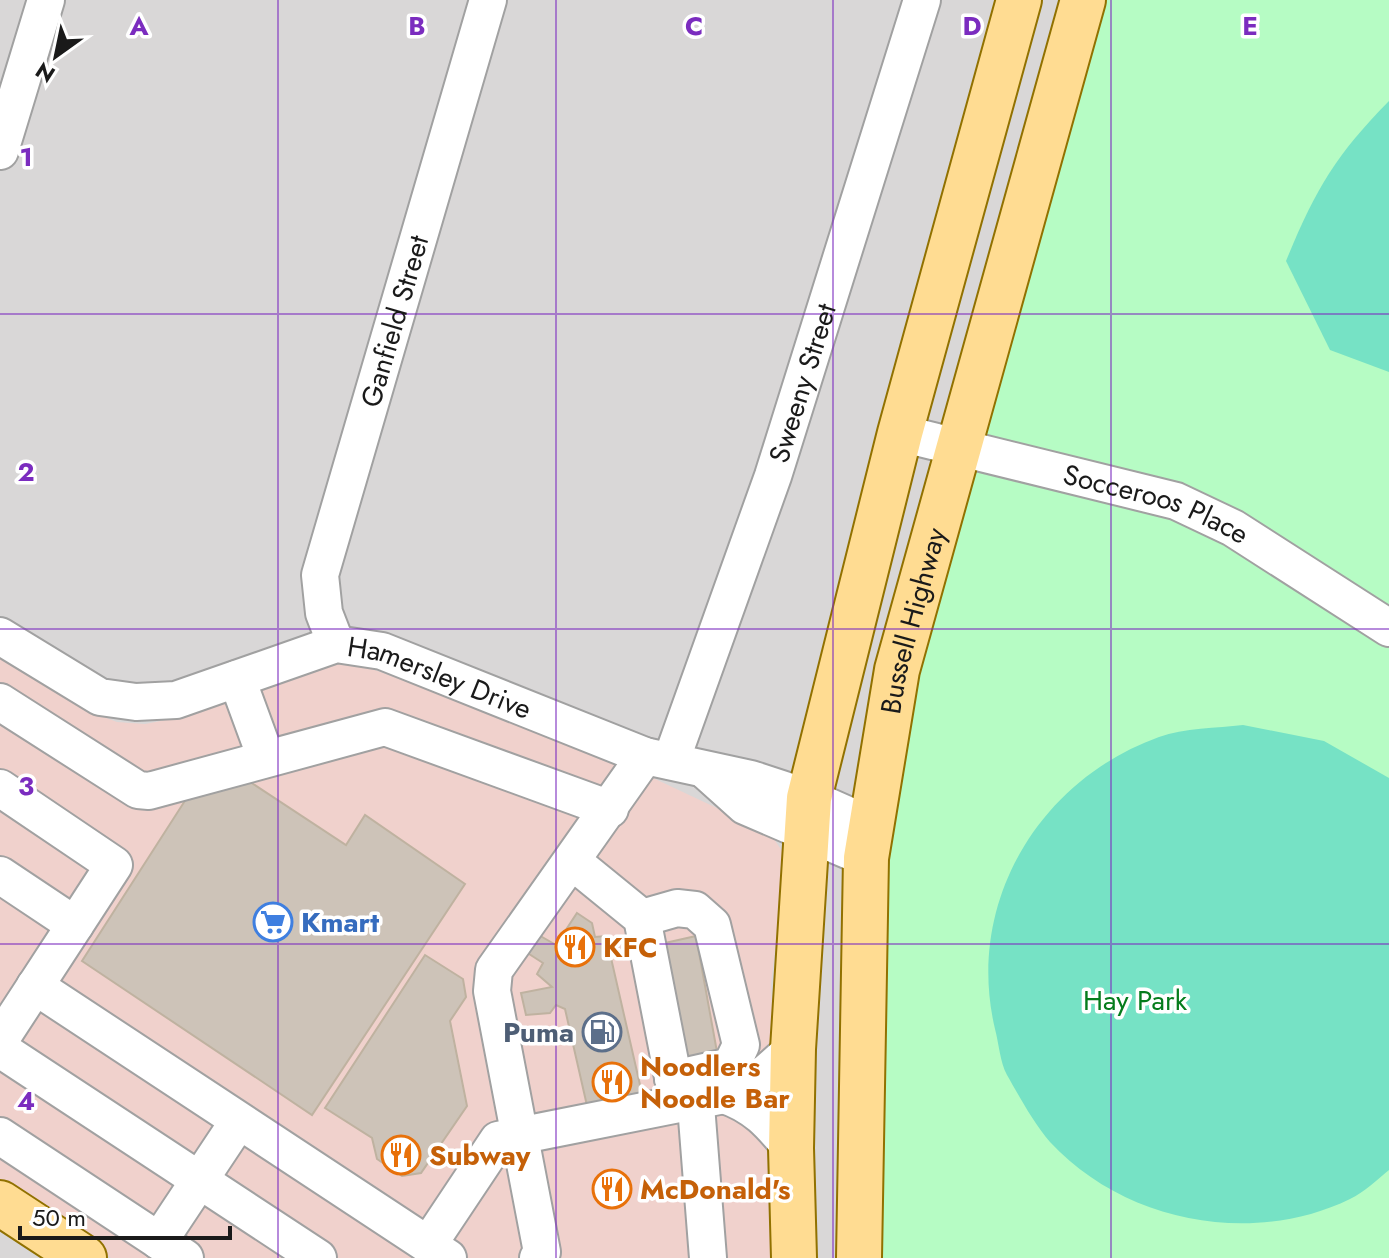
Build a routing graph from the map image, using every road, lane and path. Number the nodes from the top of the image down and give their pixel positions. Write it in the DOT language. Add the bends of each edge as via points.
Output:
graph roads {
  1 [pos="46,0"];
  2 [pos="488,0"];
  3 [pos="922,0"];
  4 [pos="1019,0"];
  5 [pos="1083,0"];
  6 [pos="0,151"];
  7 [pos="900,433"];
  8 [pos="956,446"];
  9 [pos="1389,628"];
  10 [pos="0,636"];
  11 [pos="336,644"];
  12 [pos="237,679"];
  13 [pos="0,702"];
  14 [pos="266,758"];
  15 [pos="674,762"];
  16 [pos="0,788"];
  17 [pos="610,809"];
  18 [pos="808,816"];
  19 [pos="868,842"];
  20 [pos="572,861"];
  21 [pos="0,875"];
  22 [pos="642,918"];
  23 [pos="75,925"];
  24 [pos="35,986"];
  25 [pos="0,1040"];
  26 [pos="0,1049"];
  27 [pos="793,1049"];
  28 [pos="693,1091"];
  29 [pos="238,1122"];
  30 [pos="521,1134"];
  31 [pos="0,1136"];
  32 [pos="791,1148"];
  33 [pos="199,1181"];
  34 [pos="0,1203"];
  35 [pos="172,1250"];
  36 [pos="438,1251"];
  37 [pos="84,1258"];
  38 [pos="318,1258"];
  39 [pos="538,1258"];
  40 [pos="708,1258"];
  41 [pos="794,1258"];
  42 [pos="859,1258"];
  1 -- 6 [label="street"];
  2 -- 11 [label="street, Ganfield Street" via="323,561 324,613"];
  3 -- 15 [label="street, Sweeny Street" via="773,476"];
  4 -- 7 [label="main road, Bussell Highway"];
  5 -- 8 [label="main road, Bussell Highway"];
  7 -- 8 [label="street, Socceroos Place"];
  7 -- 18 [label="main road, Bussell Highway"];
  8 -- 9 [label="street, Socceroos Place" via="1176,501 1233,528"];
  8 -- 19 [label="main road, Bussell Highway" via="897,670"];
  10 -- 12 [label="street, Hamersley Drive" via="100,697 176,700"];
  11 -- 12 [label="street, Hamersley Drive"];
  11 -- 15 [label="street, Hamersley Drive" via="382,651 437,670"];
  12 -- 14 [label="street"];
  13 -- 14 [label="street" via="138,790"];
  14 -- 17 [label="street" via="393,728"];
  15 -- 17 [label="street, Sweeny Street"];
  15 -- 18 [label="street, Hamersley Drive" via="745,806"];
  16 -- 23 [label="street" via="114,865"];
  17 -- 20 [label="street, Sweeny Street"];
  18 -- 19 [label="street, Hamersley Drive"];
  18 -- 27 [label="main road, Bussell Highway"];
  19 -- 42 [label="main road, Bussell Highway"];
  20 -- 22 [label="street"];
  20 -- 30 [label="street, Sweeny Street" via="494,970 492,991"];
  21 -- 23 [label="street"];
  22 -- 28 [label="street"];
  22 -- 28 [label="street" via="677,908 695,910 712,925 741,1045 731,1066"];
  23 -- 24 [label="street"];
  24 -- 25 [label="street"];
  24 -- 29 [label="street"];
  26 -- 33 [label="street"];
  27 -- 28 [label="street" via="766,1073"];
  27 -- 32 [label="main road, Bussell Highway"];
  28 -- 30 [label="street"];
  28 -- 32 [label="street" via="742,1101 765,1117"];
  28 -- 40 [label="street"];
  29 -- 33 [label="street"];
  29 -- 36 [label="street"];
  30 -- 36 [label="street" via="498,1140"];
  30 -- 39 [label="street, Sweeny Street" via="542,1252"];
  31 -- 35 [label="street"];
  32 -- 41 [label="main road, Bussell Highway"];
  33 -- 35 [label="street"];
  33 -- 38 [label="street"];
  34 -- 37 [label="main road"];
}
